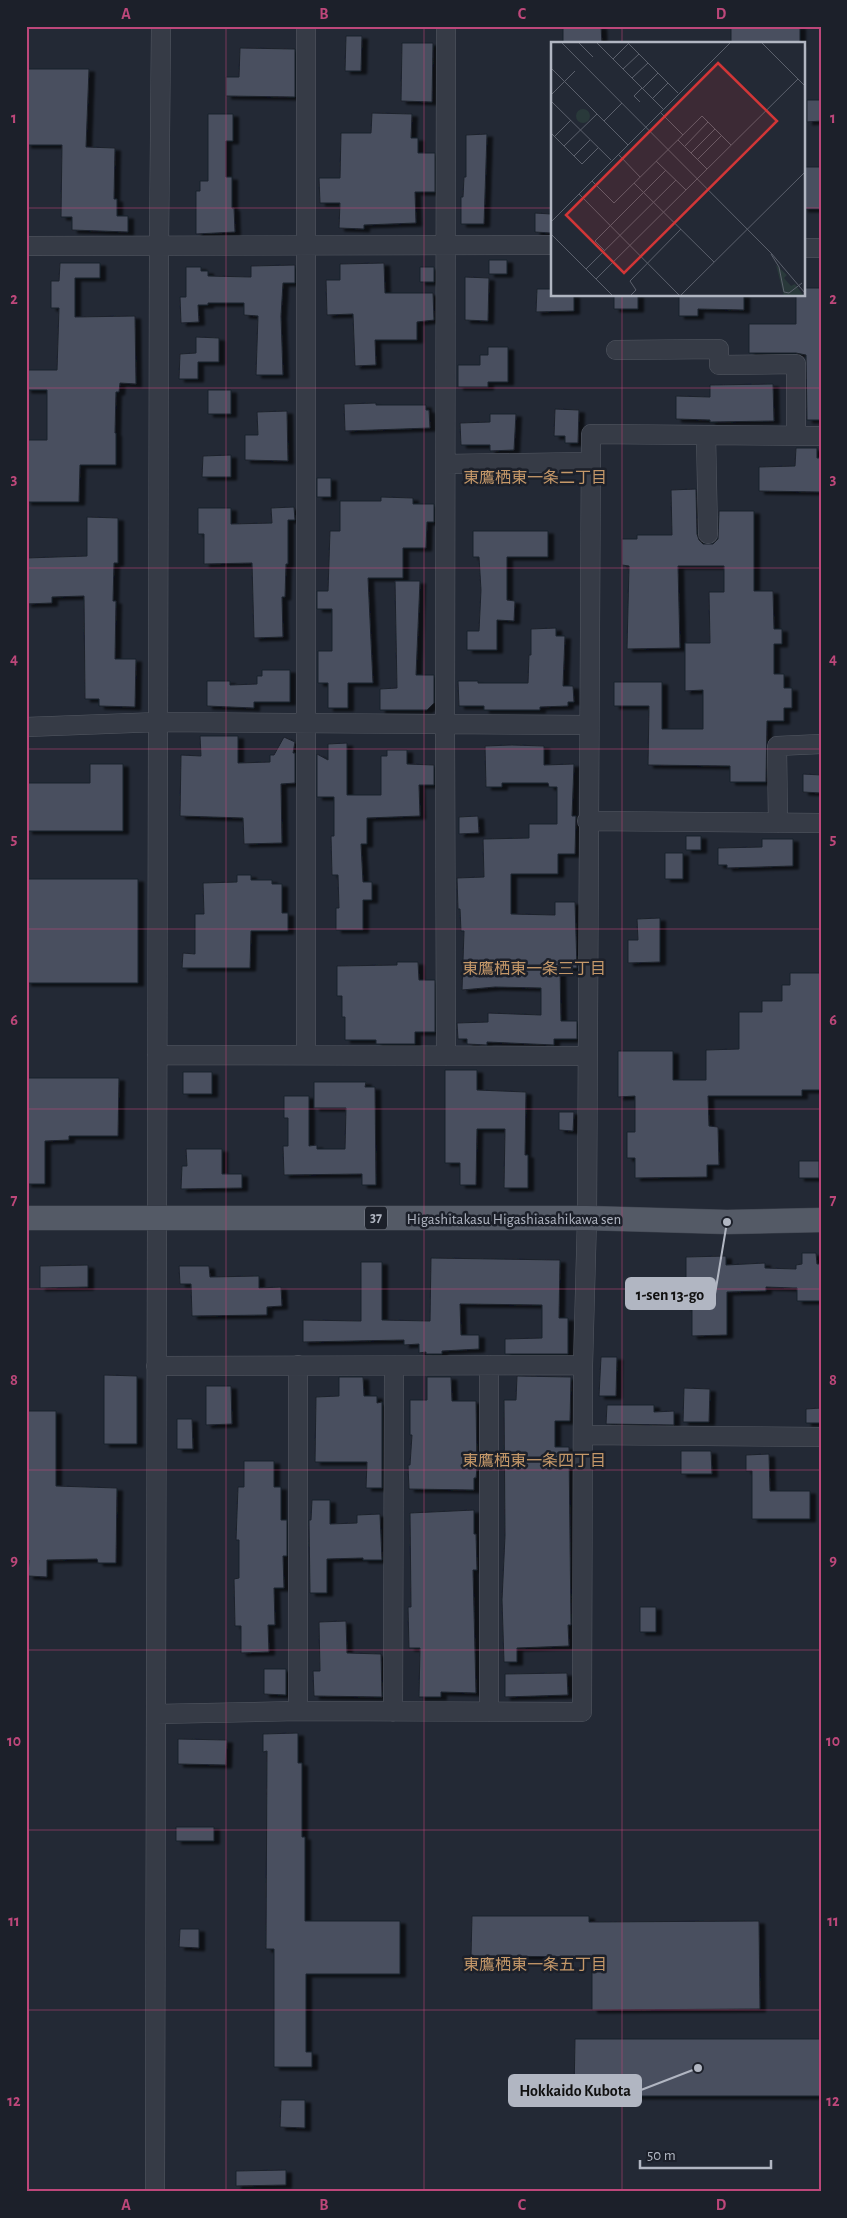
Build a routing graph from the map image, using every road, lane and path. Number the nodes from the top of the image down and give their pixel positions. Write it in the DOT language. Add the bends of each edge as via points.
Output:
graph roads {
  1 [pos="161,26"];
  2 [pos="306,26"];
  3 [pos="446,26"];
  4 [pos="445,244"];
  5 [pos="551,245"];
  6 [pos="26,246"];
  7 [pos="159,247"];
  8 [pos="306,247"];
  9 [pos="804,248"];
  10 [pos="821,248"];
  11 [pos="616,350"];
  12 [pos="706,435"];
  13 [pos="796,436"];
  14 [pos="821,436"];
  15 [pos="589,462"];
  16 [pos="446,464"];
  17 [pos="708,534"];
  18 [pos="159,722"];
  19 [pos="307,722"];
  20 [pos="445,724"];
  21 [pos="589,724"];
  22 [pos="26,727"];
  23 [pos="821,744"];
  24 [pos="588,821"];
  25 [pos="778,823"];
  26 [pos="821,823"];
  27 [pos="157,1055"];
  28 [pos="306,1055"];
  29 [pos="446,1056"];
  30 [pos="588,1056"];
  31 [pos="26,1218"];
  32 [pos="157,1218"];
  33 [pos="587,1218"];
  34 [pos="821,1220"];
  35 [pos="298,1365"];
  36 [pos="489,1365"];
  37 [pos="583,1365"];
  38 [pos="156,1366"];
  39 [pos="394,1366"];
  40 [pos="583,1435"];
  41 [pos="821,1437"];
  42 [pos="298,1711"];
  43 [pos="393,1712"];
  44 [pos="489,1712"];
  45 [pos="156,1714"];
  46 [pos="155,2192"];
  1 -- 7 [label="street"];
  2 -- 8 [label="street"];
  3 -- 4 [label="street"];
  4 -- 5 [label="street"];
  4 -- 8 [label="street"];
  4 -- 16 [label="street"];
  6 -- 7 [label="street"];
  7 -- 8 [label="street"];
  7 -- 18 [label="street"];
  8 -- 19 [label="street"];
  9 -- 10 [label="street"];
  11 -- 13 [label="street" via="719,349 719,365 796,364"];
  12 -- 13 [label="street"];
  12 -- 15 [label="street" via="591,434"];
  12 -- 17 [label="street"];
  13 -- 14 [label="street"];
  15 -- 16 [label="street"];
  15 -- 21 [label="street"];
  16 -- 20 [label="street"];
  18 -- 19 [label="street"];
  18 -- 22 [label="street"];
  18 -- 27 [label="street"];
  19 -- 20 [label="street"];
  19 -- 28 [label="street"];
  20 -- 21 [label="street"];
  20 -- 29 [label="street"];
  21 -- 24 [label="street"];
  23 -- 25 [label="street" via="778,746"];
  24 -- 25 [label="street"];
  24 -- 30 [label="street"];
  25 -- 26 [label="street"];
  27 -- 28 [label="street"];
  27 -- 32 [label="street"];
  28 -- 29 [label="street"];
  29 -- 30 [label="street"];
  30 -- 33 [label="street"];
  31 -- 32 [label="main road, Higashitakasu Higashiasahikawa sen / 37"];
  32 -- 33 [label="main road, Higashitakasu Higashiasahikawa sen / 37"];
  32 -- 38 [label="street"];
  33 -- 34 [label="main road, Higashitakasu Higashiasahikawa sen / 37" via="727,1222"];
  33 -- 37 [label="street"];
  35 -- 38 [label="street"];
  35 -- 39 [label="street"];
  35 -- 42 [label="street"];
  36 -- 37 [label="street"];
  36 -- 39 [label="street"];
  36 -- 44 [label="street"];
  37 -- 40 [label="street"];
  38 -- 45 [label="street"];
  39 -- 43 [label="street"];
  40 -- 41 [label="street"];
  40 -- 44 [label="street" via="582,1712"];
  42 -- 43 [label="street"];
  42 -- 45 [label="street"];
  43 -- 44 [label="street"];
  45 -- 46 [label="street"];
}
